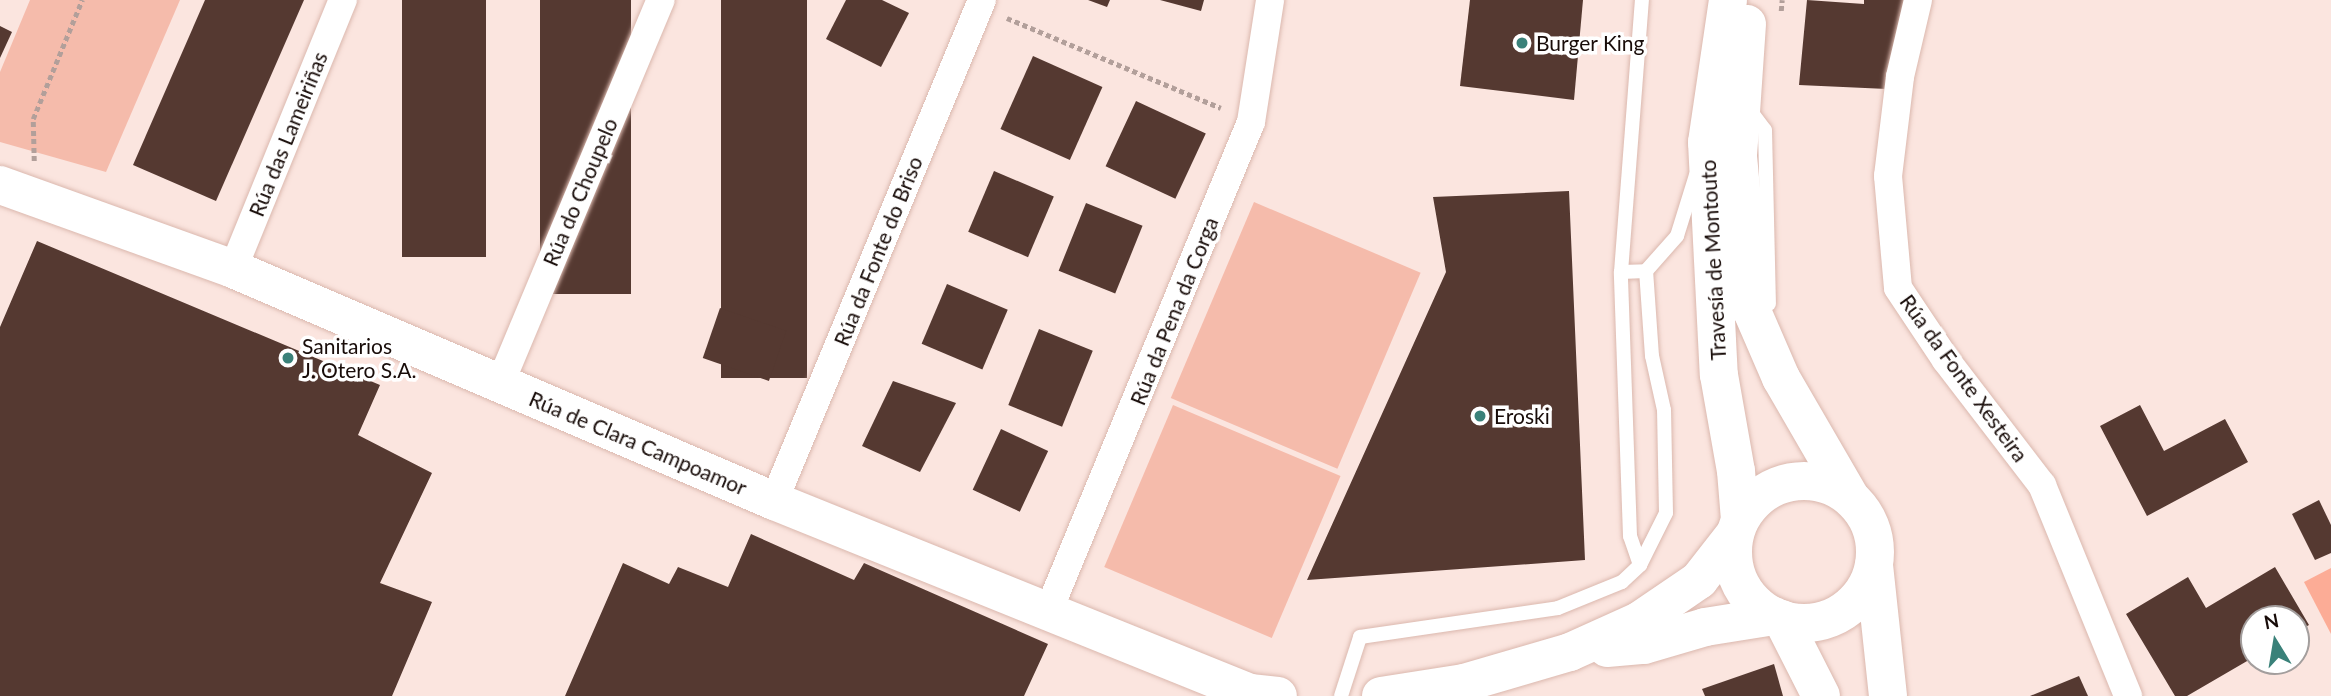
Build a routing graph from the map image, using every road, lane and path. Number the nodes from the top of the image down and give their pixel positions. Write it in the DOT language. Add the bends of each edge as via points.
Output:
graph roads {
  1 [pos="82,0"];
  2 [pos="343,0"];
  3 [pos="661,0"];
  4 [pos="1270,0"];
  5 [pos="1642,0"];
  6 [pos="1728,0"];
  7 [pos="1748,0"];
  8 [pos="1918,0"];
  9 [pos="980,3"];
  10 [pos="1251,122"];
  11 [pos="1707,142"];
  12 [pos="0,185"];
  13 [pos="46,201"];
  14 [pos="233,269"];
  15 [pos="1646,271"];
  16 [pos="1621,272"];
  17 [pos="500,384"];
  18 [pos="1850,497"];
  19 [pos="774,501"];
  20 [pos="1737,527"];
  21 [pos="1640,565"];
  22 [pos="1874,565"];
  23 [pos="1048,612"];
  24 [pos="1778,618"];
  25 [pos="1570,652"];
  26 [pos="1278,696"];
  27 [pos="1341,696"];
  28 [pos="1381,696"];
  29 [pos="1821,696"];
  30 [pos="1888,696"];
  31 [pos="2128,696"];
  1 -- 13 [label="path" via="33,119 35,167"];
  2 -- 14 [label="street, Rúa das Lameiriñas"];
  3 -- 17 [label="street, Rúa do Choupelo"];
  4 -- 10 [label="street, Rúa da Pena da Corga"];
  5 -- 16 [label="lane"];
  6 -- 11 [label="street, Travesía de Montouto"];
  7 -- 18 [label="street, Travesía de Montouto" via="1738,156 1752,311 1769,354"];
  8 -- 31 [label="street, Rúa da Fonte Xesteira" via="1900,77 1888,176 1898,288 1946,360 2042,485"];
  9 -- 10 [label="path"];
  9 -- 19 [label="street, Rúa da Fonte do Briso"];
  10 -- 23 [label="street, Rúa da Pena da Corga"];
  11 -- 15 [label="lane" via="1677,236"];
  11 -- 20 [label="street, Travesía de Montouto" via="1719,375 1736,471"];
  12 -- 13 [label="street, Rúa de Clara Campoamor"];
  13 -- 14 [label="street, Rúa de Clara Campoamor"];
  14 -- 17 [label="street, Rúa de Clara Campoamor"];
  15 -- 16 [label="lane"];
  15 -- 21 [label="lane" via="1651,356 1664,410 1666,513"];
  16 -- 21 [label="lane" via="1630,536"];
  17 -- 19 [label="street, Rúa de Clara Campoamor"];
  18 -- 20 [label="street, Travesía de Montouto" via="1832,486 1790,482 1753,503"];
  18 -- 22 [label="street, Travesía de Montouto" via="1872,528"];
  19 -- 23 [label="street, Rúa de Clara Campoamor"];
  20 -- 24 [label="street, Travesía de Montouto" via="1735,563 1745,591 1757,606"];
  20 -- 25 [label="street" via="1699,580 1639,621"];
  21 -- 27 [label="lane" via="1622,582 1558,608 1360,636"];
  22 -- 24 [label="street, Travesía de Montouto" via="1862,592 1840,613 1802,623"];
  22 -- 30 [label="street, Travesía de Montouto"];
  23 -- 26 [label="street, Rúa de Clara Campoamor" via="1250,693"];
  24 -- 25 [label="street" via="1705,627 1644,645"];
  24 -- 29 [label="street, Travesía de Montouto"];
  25 -- 28 [label="street" via="1464,683"];
}
